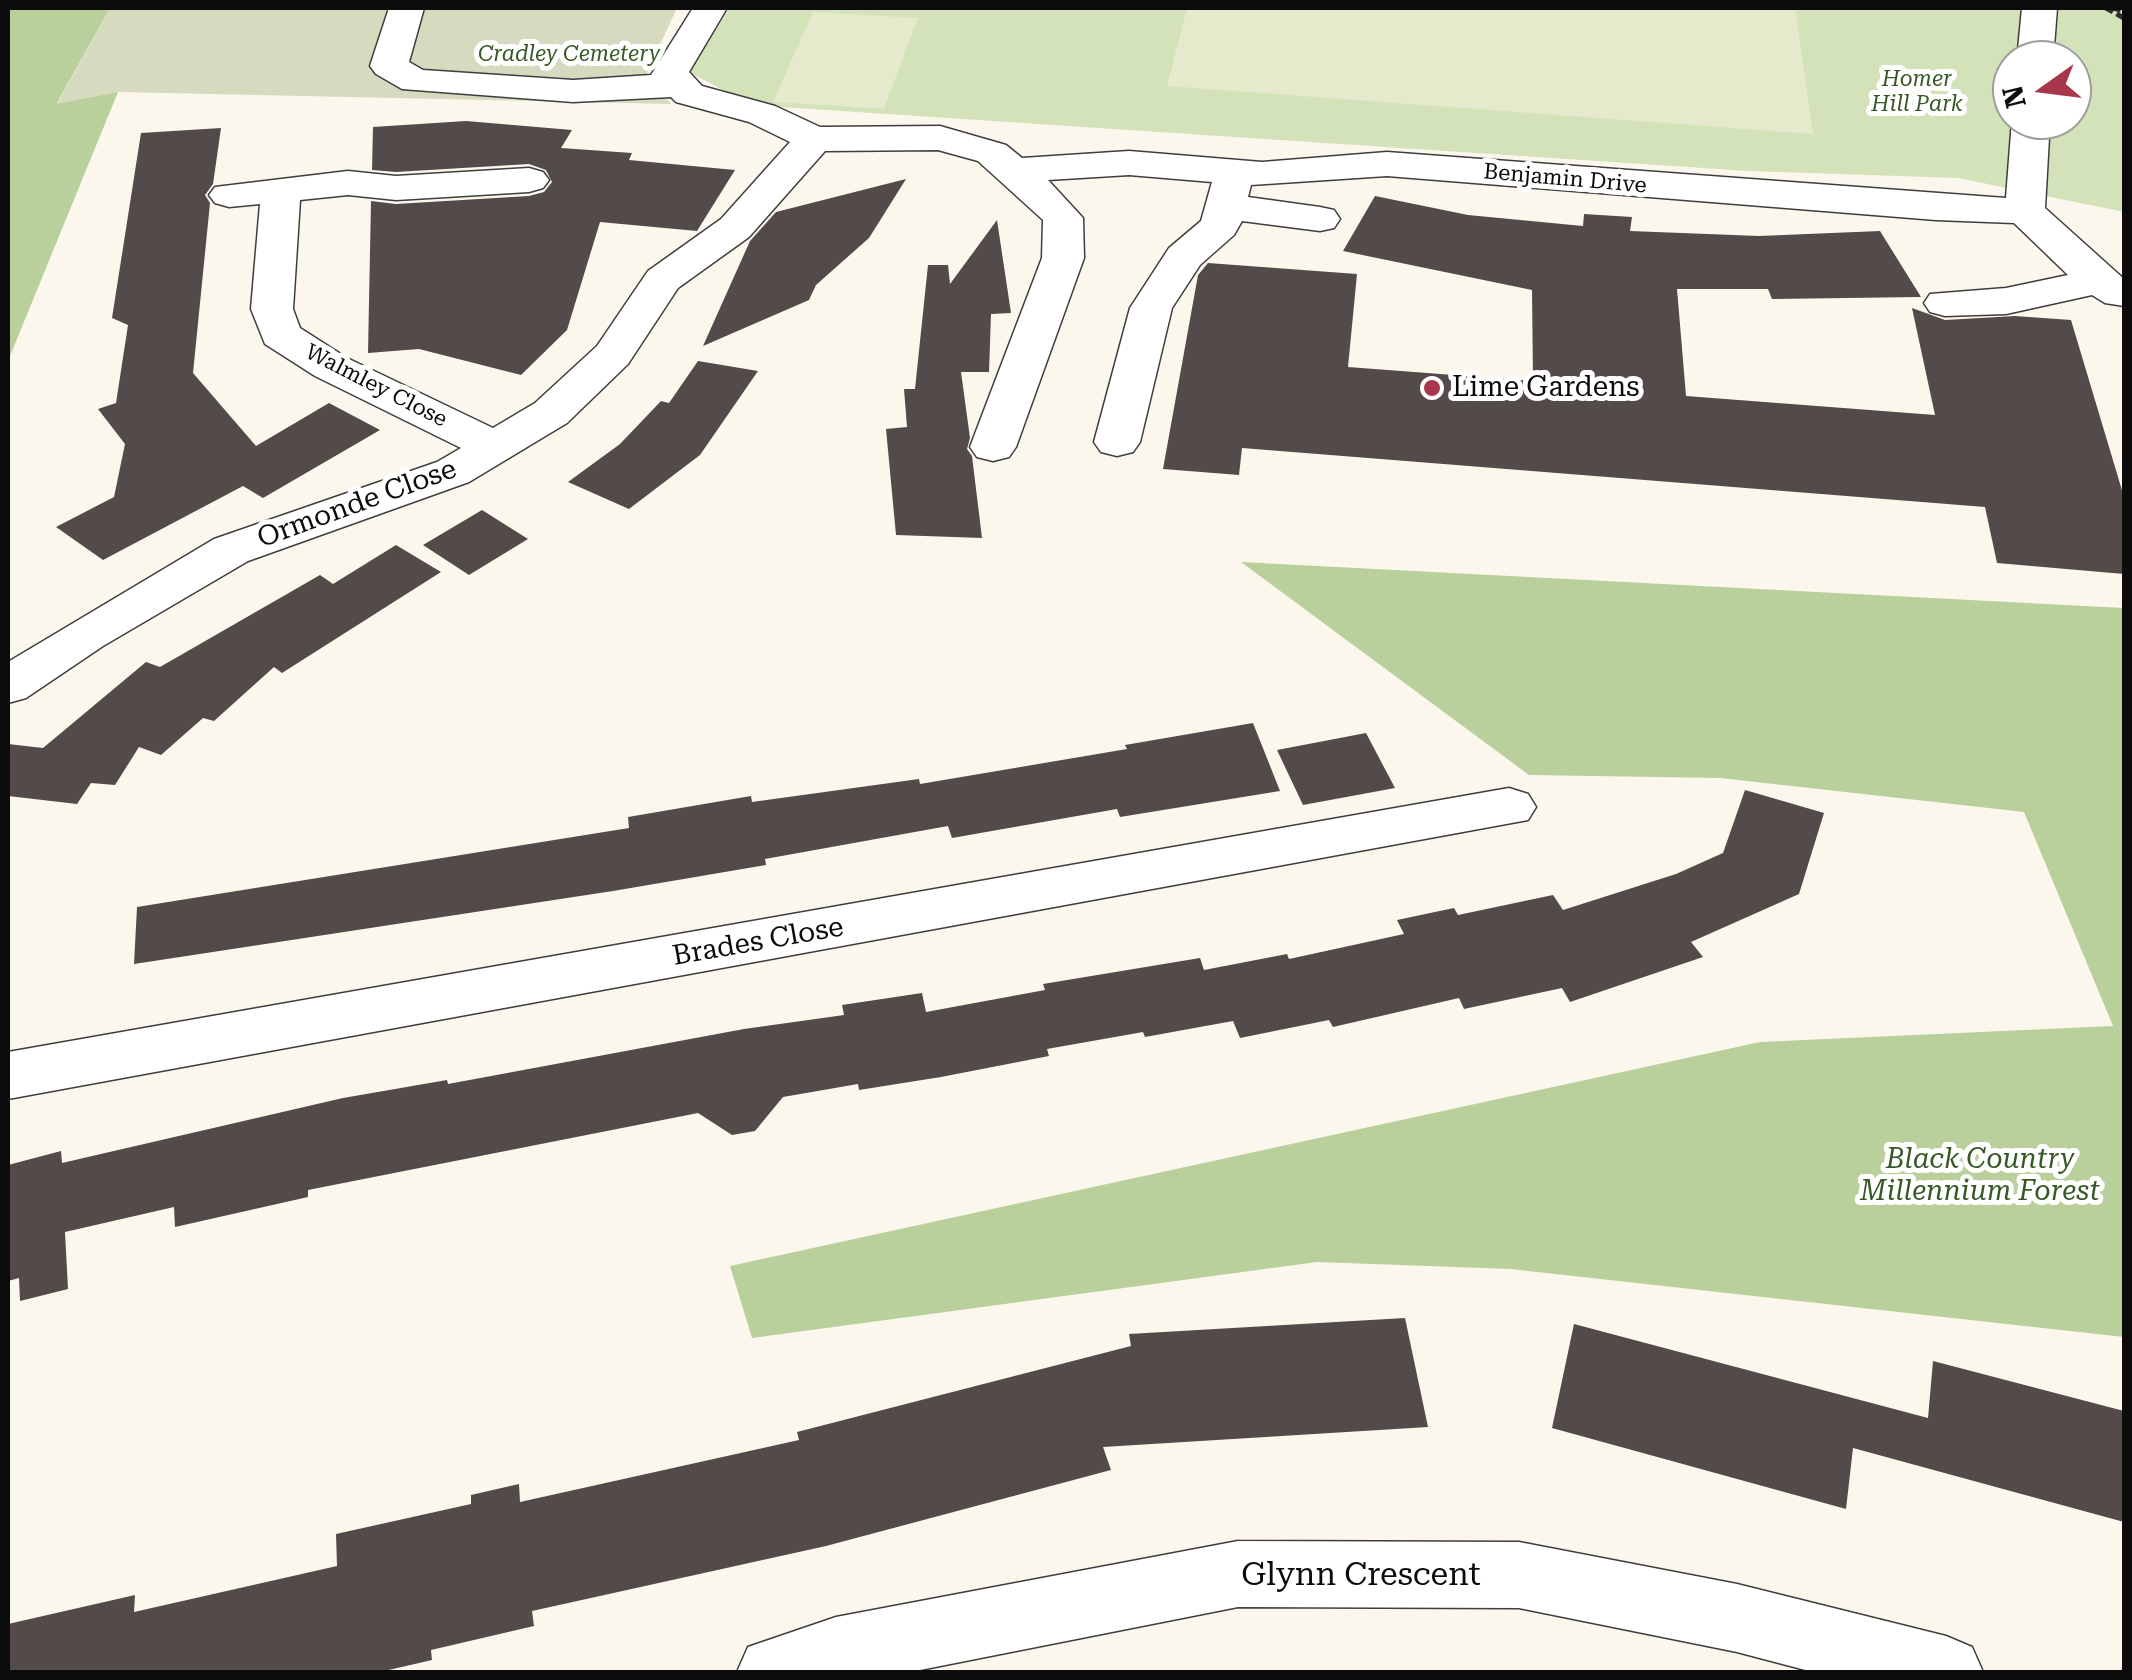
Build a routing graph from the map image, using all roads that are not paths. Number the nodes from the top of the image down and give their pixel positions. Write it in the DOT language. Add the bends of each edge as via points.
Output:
graph roads {
  1 [pos="406,8"];
  2 [pos="710,8"];
  3 [pos="2039,8"];
  4 [pos="2037,40"];
  5 [pos="681,86"];
  6 [pos="814,139"];
  7 [pos="2030,140"];
  8 [pos="1014,170"];
  9 [pos="529,180"];
  10 [pos="1231,189"];
  11 [pos="281,190"];
  12 [pos="228,195"];
  13 [pos="2025,211"];
  14 [pos="1320,219"];
  15 [pos="2111,289"];
  16 [pos="1946,303"];
  17 [pos="1117,442"];
  18 [pos="496,447"];
  19 [pos="993,447"];
  20 [pos="8,686"];
  21 [pos="1509,807"];
  22 [pos="8,1076"];
  23 [pos="774,1672"];
  24 [pos="1946,1672"];
  1 -- 5 [label="street" via="389,66 415,80 573,91"];
  2 -- 5 [label="street" via="669,74"];
  3 -- 4 [label="street"];
  5 -- 6 [label="street"];
  6 -- 8 [label="street" via="940,138 992,153"];
  6 -- 18 [label="street, Ormonde Close" via="735,228 663,280 613,355 550,413"];
  7 -- 13 [label="street"];
  8 -- 10 [label="street, Benjamin Drive" via="1128,163"];
  8 -- 19 [label="street" via="1062,218 1063,258"];
  9 -- 11 [label="street"];
  10 -- 13 [label="street, Benjamin Drive" via="1262,174 1386,164"];
  10 -- 14 [label="street"];
  10 -- 17 [label="street" via="1220,226 1184,257 1151,308"];
  11 -- 12 [label="street"];
  11 -- 18 [label="street, Walmley Close" via="272,309 280,335"];
  13 -- 15 [label="street"];
  15 -- 16 [label="street"];
  18 -- 20 [label="street, Ormonde Close" via="453,472 231,550"];
  21 -- 22 [label="street, Brades Close"];
  23 -- 24 [label="street, Glynn Crescent" via="836,1652 1238,1574 1519,1575 1737,1618"];
}
